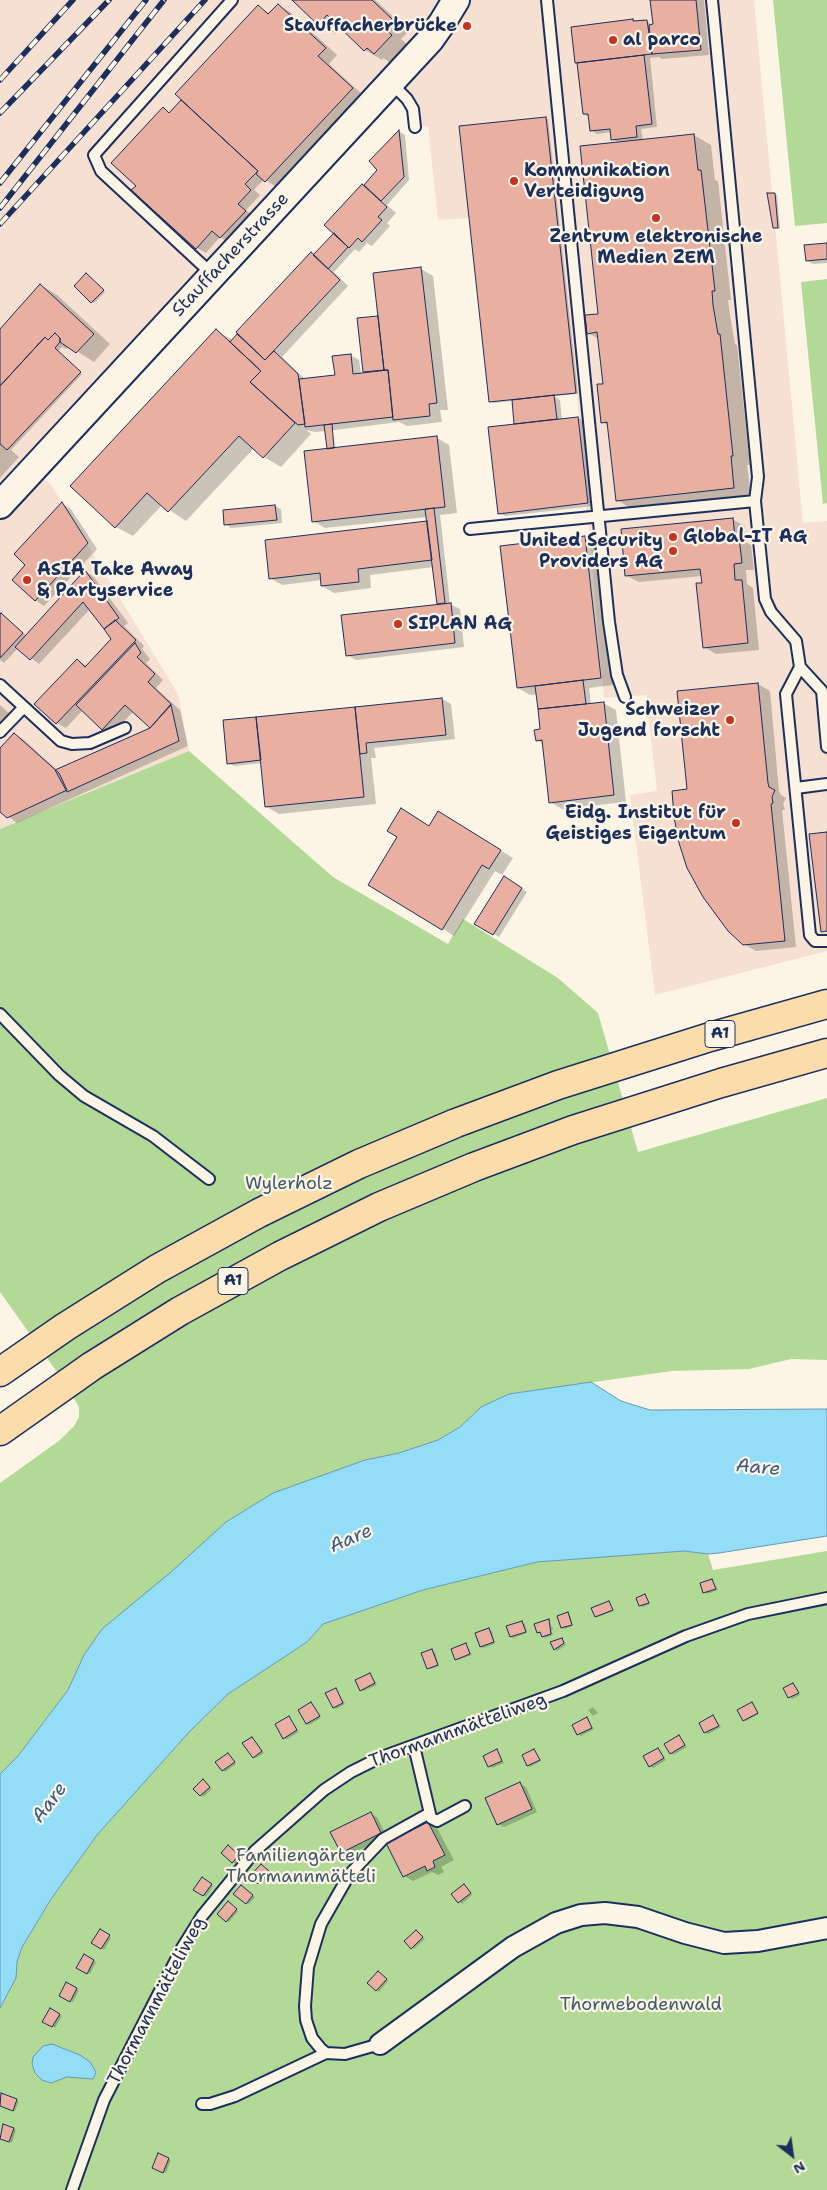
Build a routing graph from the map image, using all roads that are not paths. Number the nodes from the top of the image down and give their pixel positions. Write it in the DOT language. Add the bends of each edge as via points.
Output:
graph roads {
  1 [pos="232,0"];
  2 [pos="456,0"];
  3 [pos="547,0"];
  4 [pos="712,0"];
  5 [pos="390,82"];
  6 [pos="416,128"];
  7 [pos="214,275"];
  8 [pos="754,501"];
  9 [pos="0,505"];
  10 [pos="599,517"];
  11 [pos="470,529"];
  12 [pos="800,667"];
  13 [pos="0,685"];
  14 [pos="625,697"];
  15 [pos="24,707"];
  16 [pos="125,728"];
  17 [pos="0,732"];
  18 [pos="827,746"];
  19 [pos="827,784"];
  20 [pos="796,788"];
  21 [pos="827,941"];
  22 [pos="827,1004"];
  23 [pos="0,1014"];
  24 [pos="827,1053"];
  25 [pos="209,1179"];
  26 [pos="10,1365"];
  27 [pos="0,1431"];
  28 [pos="827,1598"];
  29 [pos="414,1746"];
  30 [pos="465,1806"];
  31 [pos="428,1814"];
  32 [pos="827,1928"];
  33 [pos="380,2044"];
  34 [pos="326,2053"];
  35 [pos="202,2104"];
  36 [pos="72,2190"];
  1 -- 7 [label="lane" via="94,155 101,171"];
  2 -- 5 [label="street, Stauffacherstrasse" via="430,40"];
  3 -- 10 [label="lane"];
  4 -- 8 [label="lane" via="758,477"];
  5 -- 6 [label="lane" via="413,109"];
  5 -- 7 [label="street, Stauffacherstrasse"];
  7 -- 9 [label="street, Stauffacherstrasse"];
  8 -- 10 [label="lane"];
  8 -- 12 [label="lane" via="764,599 796,641"];
  10 -- 11 [label="lane"];
  10 -- 14 [label="lane" via="616,675"];
  12 -- 18 [label="lane" via="822,690"];
  12 -- 20 [label="lane" via="786,694"];
  13 -- 15 [label="lane"];
  15 -- 16 [label="lane" via="57,738 67,743 90,742"];
  15 -- 17 [label="lane"];
  19 -- 20 [label="lane"];
  20 -- 21 [label="lane" via="810,935 814,941"];
  22 -- 26 [label="highway, A1" via="614,1066 456,1123 310,1187 157,1269"];
  23 -- 25 [label="lane" via="84,1096 153,1136"];
  24 -- 27 [label="highway, A1" via="628,1112 474,1167 330,1231 180,1311"];
  28 -- 29 [label="lane, Thormannmätteliweg" via="733,1619 659,1647 563,1691"];
  29 -- 31 [label="lane"];
  29 -- 36 [label="lane, Thormannmätteliweg" via="379,1758 324,1790 255,1851 221,1891 182,1948 104,2100"];
  30 -- 31 [label="lane" via="434,1821"];
  31 -- 34 [label="lane" via="383,1838 349,1874 321,1924 308,1967 305,2006 312,2038"];
  32 -- 33 [label="street" via="758,1941 724,1943 638,1917 581,1915 556,1923 513,1946"];
  33 -- 34 [label="lane" via="344,2054"];
  34 -- 35 [label="lane" via="235,2096"];
}
